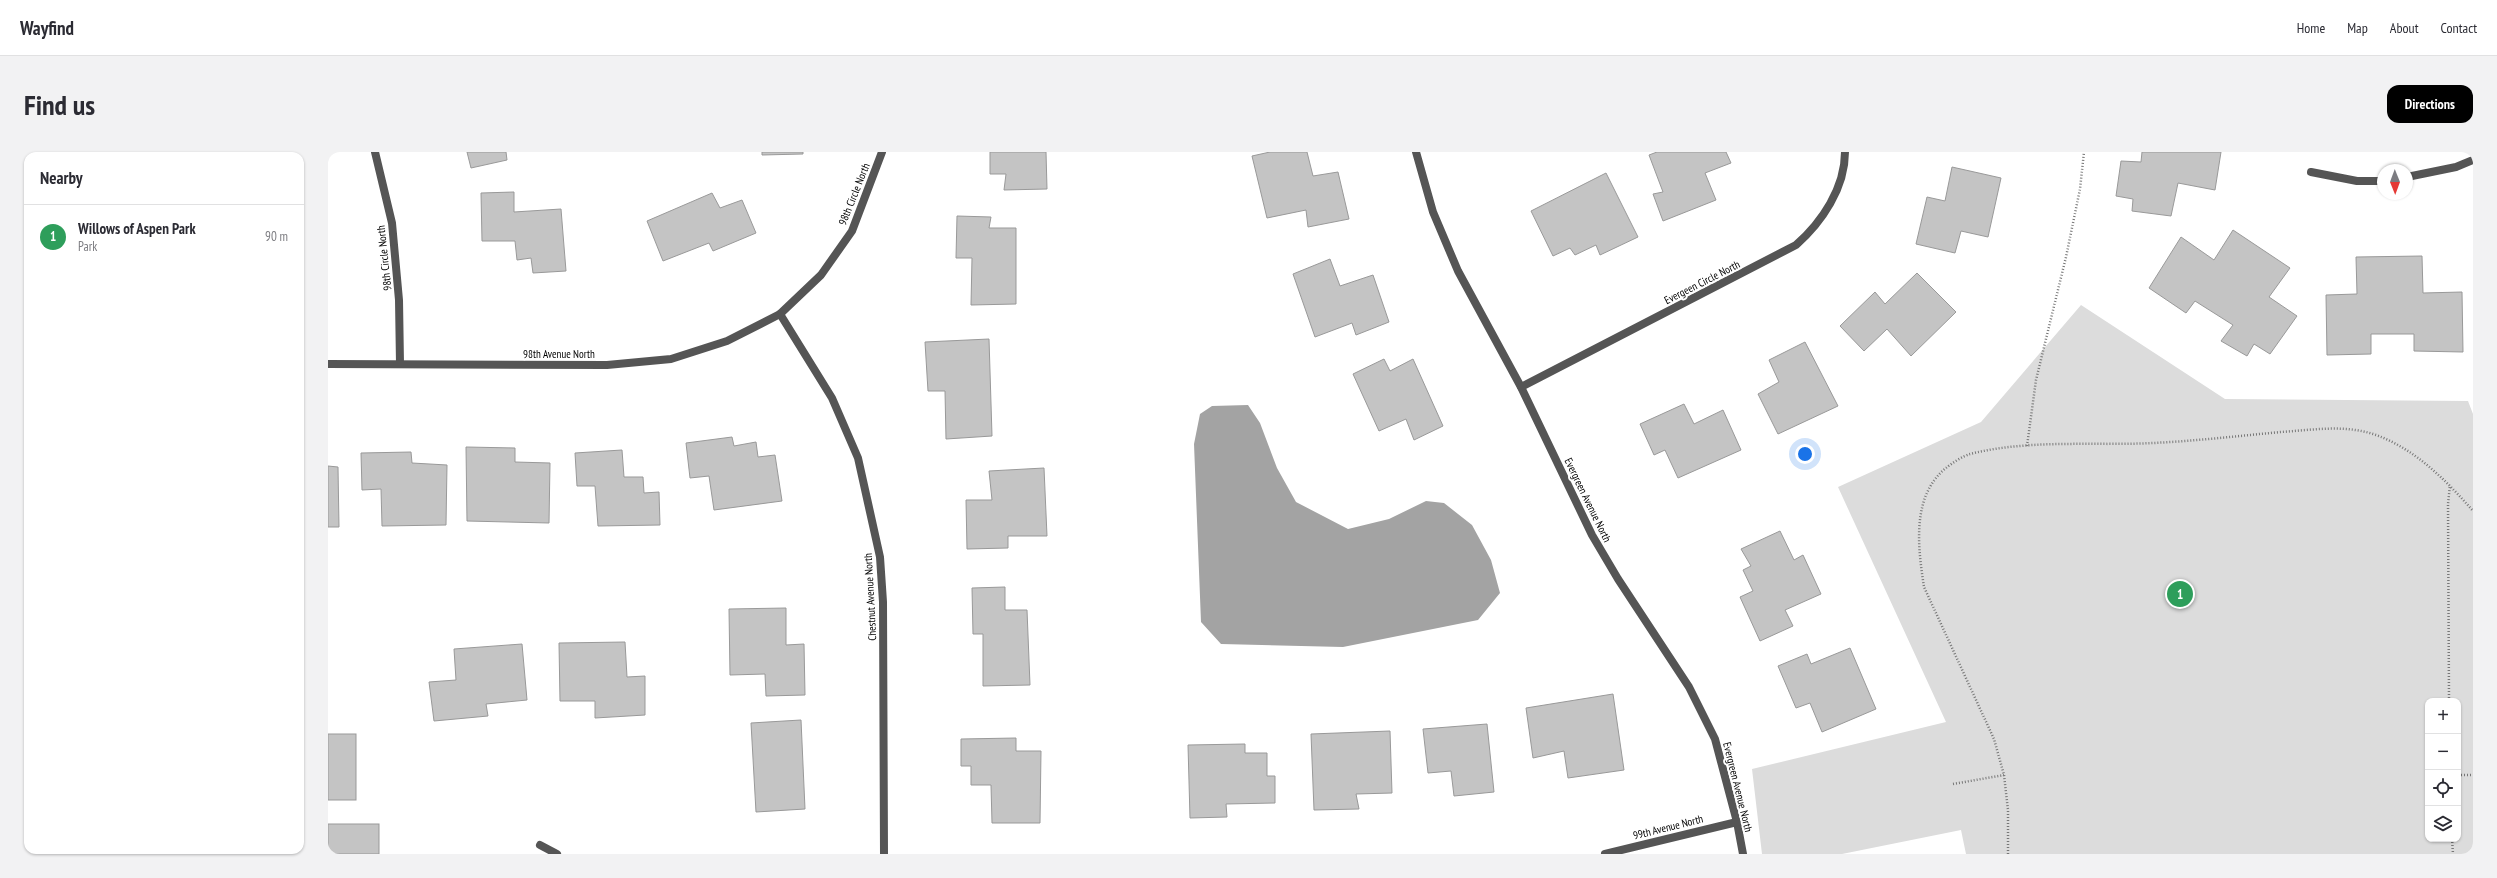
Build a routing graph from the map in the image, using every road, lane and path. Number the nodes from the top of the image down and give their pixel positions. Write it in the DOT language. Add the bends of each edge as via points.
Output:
graph roads {
  1 [pos="375,152"];
  2 [pos="882,152"];
  3 [pos="1416,152"];
  4 [pos="1845,152"];
  5 [pos="2084,152"];
  6 [pos="2473,160"];
  7 [pos="2311,172"];
  8 [pos="2413,176"];
  9 [pos="2377,181"];
  10 [pos="780,314"];
  11 [pos="328,364"];
  12 [pos="400,364"];
  13 [pos="1521,387"];
  14 [pos="2026,446"];
  15 [pos="2450,484"];
  16 [pos="2473,511"];
  17 [pos="2449,698"];
  18 [pos="2461,775"];
  19 [pos="2473,775"];
  20 [pos="2004,776"];
  21 [pos="1953,784"];
  22 [pos="1737,822"];
  23 [pos="2452,842"];
  24 [pos="540,845"];
  25 [pos="557,854"];
  26 [pos="884,854"];
  27 [pos="1605,854"];
  28 [pos="1743,854"];
  29 [pos="2008,854"];
  30 [pos="2453,854"];
  1 -- 12 [label="street, 98th Circle North" via="392,222 399,300"];
  2 -- 10 [label="street, 98th Circle North" via="852,231 821,275"];
  3 -- 13 [label="street, Evergreen Avenue North" via="1433,212 1458,271"];
  4 -- 13 [label="street, Evergeen Circle North" via="1845,161 1833,199 1815,228 1796,245"];
  5 -- 14 [label="path" via="2080,190 2036,380"];
  6 -- 8 [label="street" via="2456,167"];
  7 -- 9 [label="street" via="2358,181"];
  10 -- 12 [label="street, 98th Avenue North" via="727,341 671,360 608,365"];
  10 -- 26 [label="street, Chestnut Avenue North" via="832,398 858,458 880,556 883,602"];
  11 -- 12 [label="street, 98th Avenue North"];
  13 -- 22 [label="street, Evergreen Avenue North" via="1592,535 1618,580 1689,687 1715,739"];
  14 -- 15 [label="path" via="2153,443 2342,427 2375,435 2403,446"];
  14 -- 20 [label="path" via="1969,455 1946,468 1929,486 1920,515 1924,587 1994,739"];
  15 -- 16 [label="path"];
  15 -- 17 [label="path"];
  18 -- 19 [label="path"];
  20 -- 21 [label="path"];
  20 -- 29 [label="path" via="2008,810"];
  22 -- 27 [label="street, 99th Avenue North"];
  22 -- 28 [label="street, Evergreen Avenue North"];
  23 -- 30 [label="path"];
  24 -- 25 [label="street"];
}
